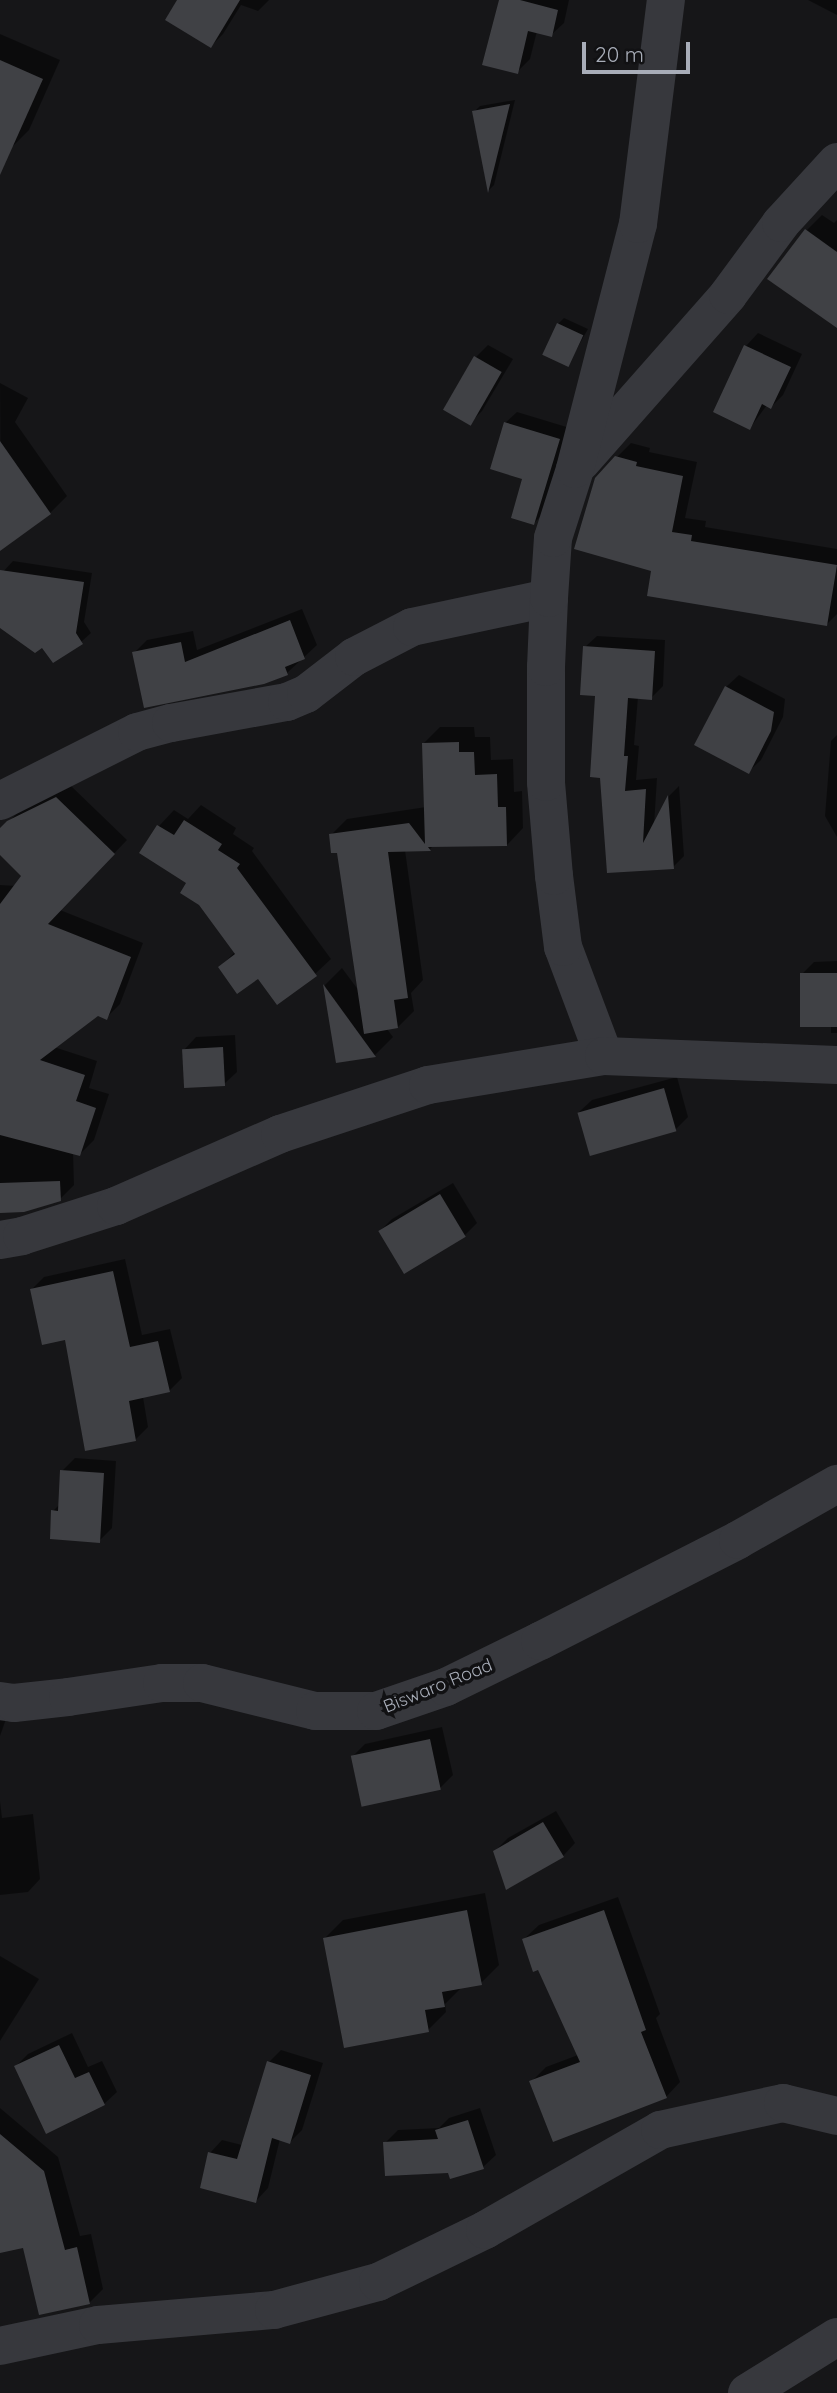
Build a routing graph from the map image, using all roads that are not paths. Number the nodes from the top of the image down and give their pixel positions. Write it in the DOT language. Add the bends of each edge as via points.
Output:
graph roads {
  1 [pos="666,0"];
  2 [pos="837,162"];
  3 [pos="575,469"];
  4 [pos="549,598"];
  5 [pos="0,801"];
  6 [pos="604,1056"];
  7 [pos="837,1065"];
  8 [pos="0,1240"];
  9 [pos="837,1484"];
  10 [pos="0,1701"];
  11 [pos="837,2116"];
  12 [pos="837,2337"];
  13 [pos="0,2346"];
  14 [pos="747,2393"];
  1 -- 3 [label="street" via="639,224"];
  2 -- 3 [label="street"];
  3 -- 4 [label="street" via="553,538"];
  4 -- 5 [label="street" via="412,627 354,657 306,694 287,702 137,732"];
  4 -- 6 [label="street" via="547,782 554,876 563,947"];
  6 -- 7 [label="street"];
  6 -- 8 [label="street" via="428,1085 280,1134 116,1206"];
  9 -- 10 [label="street, Biswaro Road" via="540,1641 446,1687 376,1711 315,1711 202,1683 162,1683 14,1703"];
  11 -- 13 [label="street" via="783,2103 660,2130 485,2230 378,2282 274,2310 98,2325"];
  12 -- 14 [label="street"];
}
